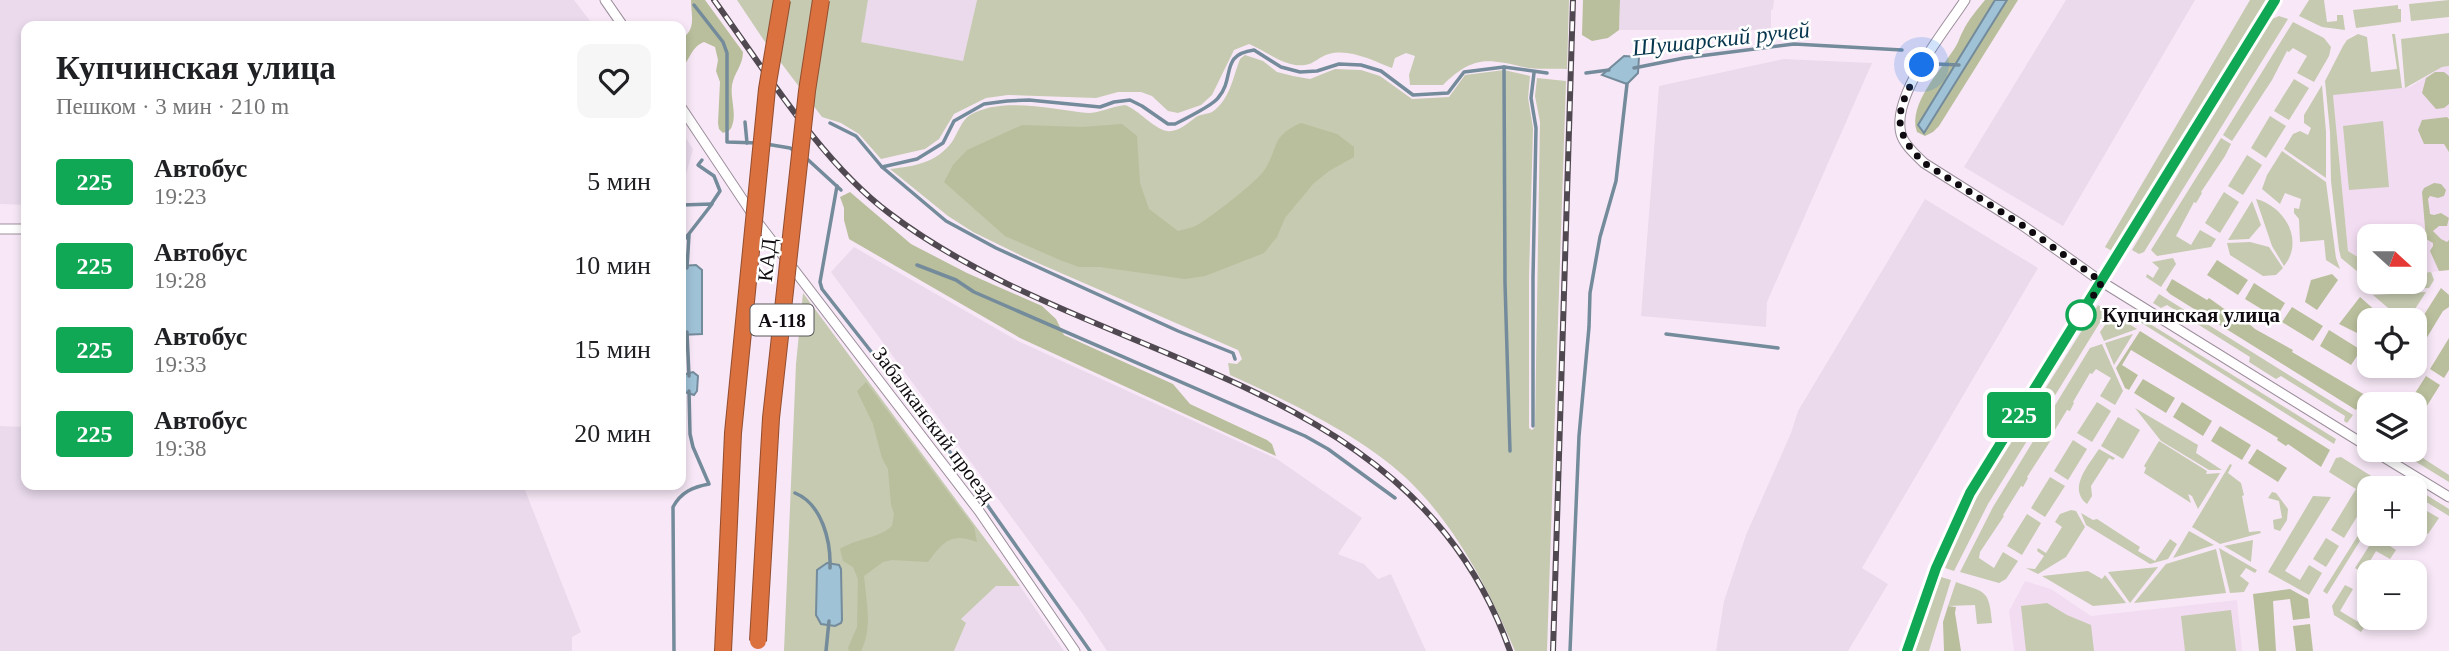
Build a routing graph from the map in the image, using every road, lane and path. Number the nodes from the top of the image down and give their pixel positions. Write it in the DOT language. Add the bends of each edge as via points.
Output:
graph roads {
  1 [pos="605,0"];
  2 [pos="782,0"];
  3 [pos="821,0"];
  4 [pos="1965,0"];
  5 [pos="2275,0"];
  6 [pos="620,21"];
  7 [pos="686,114"];
  8 [pos="0,229"];
  9 [pos="21,229"];
  10 [pos="2102,282"];
  11 [pos="2357,440"];
  12 [pos="2392,462"];
  13 [pos="2449,497"];
  14 [pos="723,645"];
  15 [pos="758,646"];
  16 [pos="1075,651"];
  17 [pos="1907,651"];
  1 -- 6 [label="street"];
  2 -- 14 [label="highway, КАД / А-118, bridge" via="767,89 734,419"];
  3 -- 15 [label="highway, КАД / А-118, bridge" via="771,418"];
  4 -- 10 [label="street" via="1911,85 1900,116 1901,135 1924,163"];
  5 -- 10 [label="street"];
  7 -- 16 [label="street, Забалканский проезд" via="759,224 979,511"];
  8 -- 9 [label="street"];
  10 -- 11 [label="street"];
  10 -- 17 [label="street" via="1970,493 1936,568"];
  12 -- 13 [label="street"];
}
